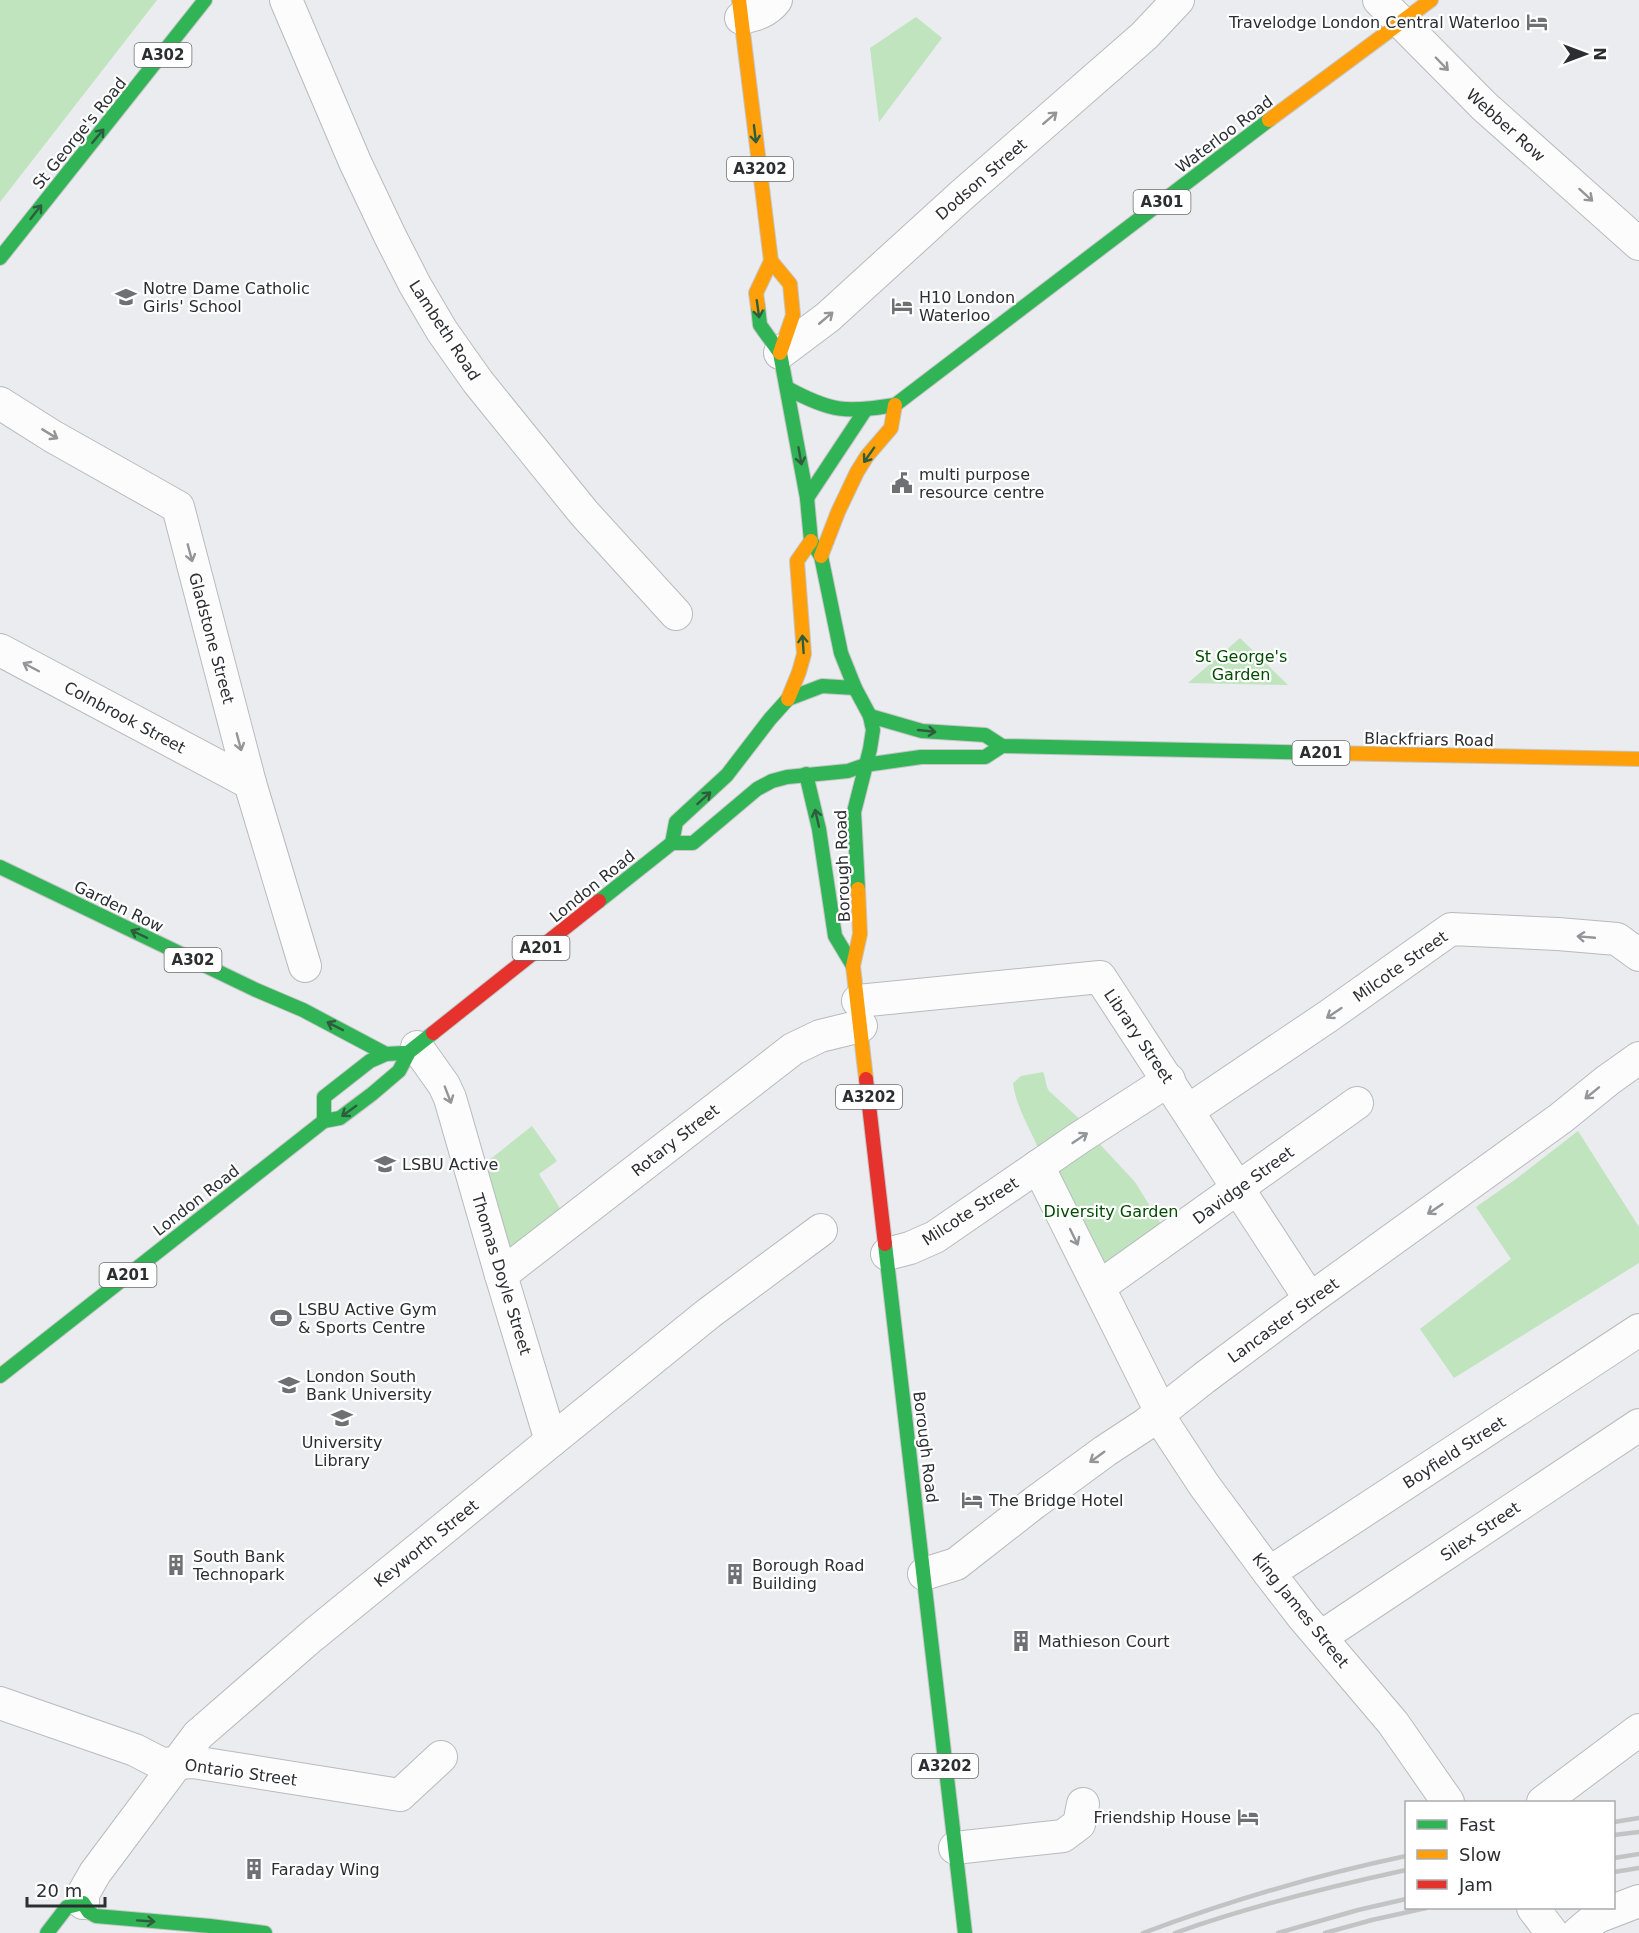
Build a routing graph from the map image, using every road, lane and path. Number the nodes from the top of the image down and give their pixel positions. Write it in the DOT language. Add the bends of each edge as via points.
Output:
graph roads {
  1 [pos="205,0"];
  2 [pos="286,0"];
  3 [pos="776,0"];
  4 [pos="1178,0"];
  5 [pos="1379,0"];
  6 [pos="1431,0"];
  7 [pos="740,9"];
  8 [pos="1401,22"];
  9 [pos="1639,244"];
  10 [pos="0,258"];
  11 [pos="771,261"];
  12 [pos="780,353"];
  13 [pos="787,388"];
  14 [pos="0,403"];
  15 [pos="894,405"];
  16 [pos="866,410"];
  17 [pos="807,498"];
  18 [pos="811,541"];
  19 [pos="821,556"];
  20 [pos="676,614"];
  21 [pos="0,650"];
  22 [pos="855,688"];
  23 [pos="788,699"];
  24 [pos="870,716"];
  25 [pos="1002,746"];
  26 [pos="1639,759"];
  27 [pos="865,765"];
  28 [pos="806,774"];
  29 [pos="250,783"];
  30 [pos="672,843"];
  31 [pos="0,867"];
  32 [pos="1639,955"];
  33 [pos="305,966"];
  34 [pos="853,966"];
  35 [pos="859,1014"];
  36 [pos="413,1049"];
  37 [pos="386,1054"];
  38 [pos="1639,1058"];
  39 [pos="1169,1080"];
  40 [pos="1357,1102"];
  41 [pos="1189,1110"];
  42 [pos="324,1121"];
  43 [pos="1038,1166"];
  44 [pos="1239,1187"];
  45 [pos="821,1230"];
  46 [pos="887,1254"];
  47 [pos="501,1275"];
  48 [pos="1099,1287"];
  49 [pos="1310,1299"];
  50 [pos="1639,1330"];
  51 [pos="0,1376"];
  52 [pos="1160,1413"];
  53 [pos="1639,1425"];
  54 [pos="551,1441"];
  55 [pos="1269,1572"];
  56 [pos="924,1574"];
  57 [pos="1321,1637"];
  58 [pos="0,1703"];
  59 [pos="1639,1730"];
  60 [pos="441,1756"];
  61 [pos="177,1763"];
  62 [pos="1447,1801"];
  63 [pos="1545,1801"];
  64 [pos="1083,1804"];
  65 [pos="955,1848"];
  66 [pos="1639,1902"];
  67 [pos="83,1903"];
  68 [pos="1534,1909"];
  69 [pos="47,1933"];
  70 [pos="265,1933"];
  71 [pos="966,1933"];
  72 [pos="1552,1933"];
  73 [pos="1578,1933"];
  10 -- 1 [label="main road, St George's Road / A302, one-way"];
  2 -- 20 [label="street, Lambeth Road" via="385,226 442,331 584,513"];
  3 -- 7 [label="street" via="758,14"];
  12 -- 4 [label="street, Dodson Street, one-way" via="828,317 1144,36"];
  5 -- 8 [label="street, Webber Row"];
  6 -- 8 [label="main road, Waterloo Road / A301"];
  7 -- 11 [label="main road, A3202, one-way"];
  8 -- 9 [label="street, Webber Row, one-way" via="1484,106"];
  8 -- 15 [label="main road, Waterloo Road / A301"];
  11 -- 12 [label="main road" via="790,284 794,315"];
  11 -- 12 [label="main road, A3202, one-way" via="756,293 760,325"];
  12 -- 13 [label="main road, A3202"];
  13 -- 16 [label="main road, Waterloo Road / A301" via="830,409"];
  13 -- 17 [label="main road, A3202, one-way"];
  14 -- 29 [label="street, Gladstone Street, one-way" via="178,507"];
  15 -- 16 [label="main road, Waterloo Road / A301"];
  15 -- 19 [label="main road, one-way" via="891,428 857,472"];
  16 -- 17 [label="main road"];
  17 -- 18 [label="main road, A3202"];
  18 -- 19 [label="main road, A3202"];
  23 -- 18 [label="main road, one-way" via="804,654 797,561"];
  19 -- 22 [label="main road, A3202" via="841,653"];
  29 -- 21 [label="street, Colnbrook Street, one-way"];
  22 -- 23 [label="main road" via="822,686"];
  22 -- 24 [label="main road, A3202"];
  30 -- 23 [label="main road, one-way" via="676,822 728,775"];
  24 -- 25 [label="main road, Blackfriars Road / A201, one-way" via="922,731 985,735"];
  24 -- 27 [label="main road, A3202" via="873,730"];
  25 -- 26 [label="main road, Blackfriars Road / A201"];
  25 -- 27 [label="main road, Blackfriars Road / A201" via="985,757 921,757"];
  27 -- 28 [label="main road, A201" via="848,771"];
  27 -- 34 [label="main road, Borough Road / A3202" via="854,812 860,934"];
  28 -- 30 [label="main road, London Road / A201" via="772,781 757,789 693,843"];
  34 -- 28 [label="main road, Borough Road / A3202, one-way" via="835,936 819,829"];
  29 -- 33 [label="street, Gladstone Street"];
  30 -- 36 [label="main road, London Road / A201"];
  37 -- 31 [label="main road, Garden Row / A302, one-way" via="303,1010"];
  32 -- 41 [label="street, Milcote Street, one-way" via="1617,939 1451,929"];
  34 -- 35 [label="main road, Borough Road / A3202"];
  35 -- 39 [label="street, Library Street" via="1100,977"];
  35 -- 46 [label="main road, Borough Road / A3202"];
  35 -- 47 [label="street, Rotary Street" via="793,1050"];
  36 -- 37 [label="main road"];
  36 -- 42 [label="main road, London Road / A201, one-way" via="399,1071 372,1095 340,1118"];
  36 -- 47 [label="street, Thomas Doyle Street, one-way" via="444,1085 450,1098"];
  37 -- 42 [label="main road" via="370,1061 324,1097"];
  38 -- 49 [label="street, Lancaster Street, one-way"];
  39 -- 41 [label="street, Library Street"];
  43 -- 39 [label="street, Milcote Street, one-way"];
  40 -- 44 [label="street, Davidge Street"];
  41 -- 44 [label="street, Library Street"];
  42 -- 51 [label="main road, London Road / A201"];
  43 -- 46 [label="street, Milcote Street" via="929,1240"];
  43 -- 48 [label="street, King James Street, one-way"];
  44 -- 48 [label="street, Davidge Street"];
  44 -- 49 [label="street, Library Street"];
  45 -- 54 [label="street, Keyworth Street" via="709,1313"];
  46 -- 56 [label="main road, Borough Road / A3202"];
  47 -- 54 [label="street, Thomas Doyle Street"];
  48 -- 52 [label="street, King James Street"];
  49 -- 52 [label="street, Lancaster Street"];
  50 -- 55 [label="street, Boyfield Street"];
  52 -- 55 [label="street, King James Street" via="1204,1485"];
  52 -- 56 [label="street, Lancaster Street, one-way" via="956,1564"];
  53 -- 57 [label="street, Silex Street"];
  54 -- 61 [label="street, Keyworth Street" via="312,1636 198,1735"];
  55 -- 57 [label="street, King James Street"];
  56 -- 65 [label="main road, Borough Road / A3202"];
  57 -- 62 [label="street, King James Street" via="1393,1723"];
  58 -- 61 [label="street, Ontario Street" via="135,1750 162,1764"];
  59 -- 63 [label="street"];
  60 -- 61 [label="street, Ontario Street" via="400,1795 193,1762"];
  61 -- 67 [label="street, Keyworth Street" via="94,1873 83,1894"];
  64 -- 65 [label="street" via="1079,1824 1063,1836"];
  65 -- 71 [label="main road, Borough Road / A3202"];
  66 -- 73 [label="street" via="1597,1917"];
  67 -- 69 [label="main road" via="67,1907"];
  67 -- 70 [label="main road, one-way" via="96,1916"];
  68 -- 72 [label="street"];
}
